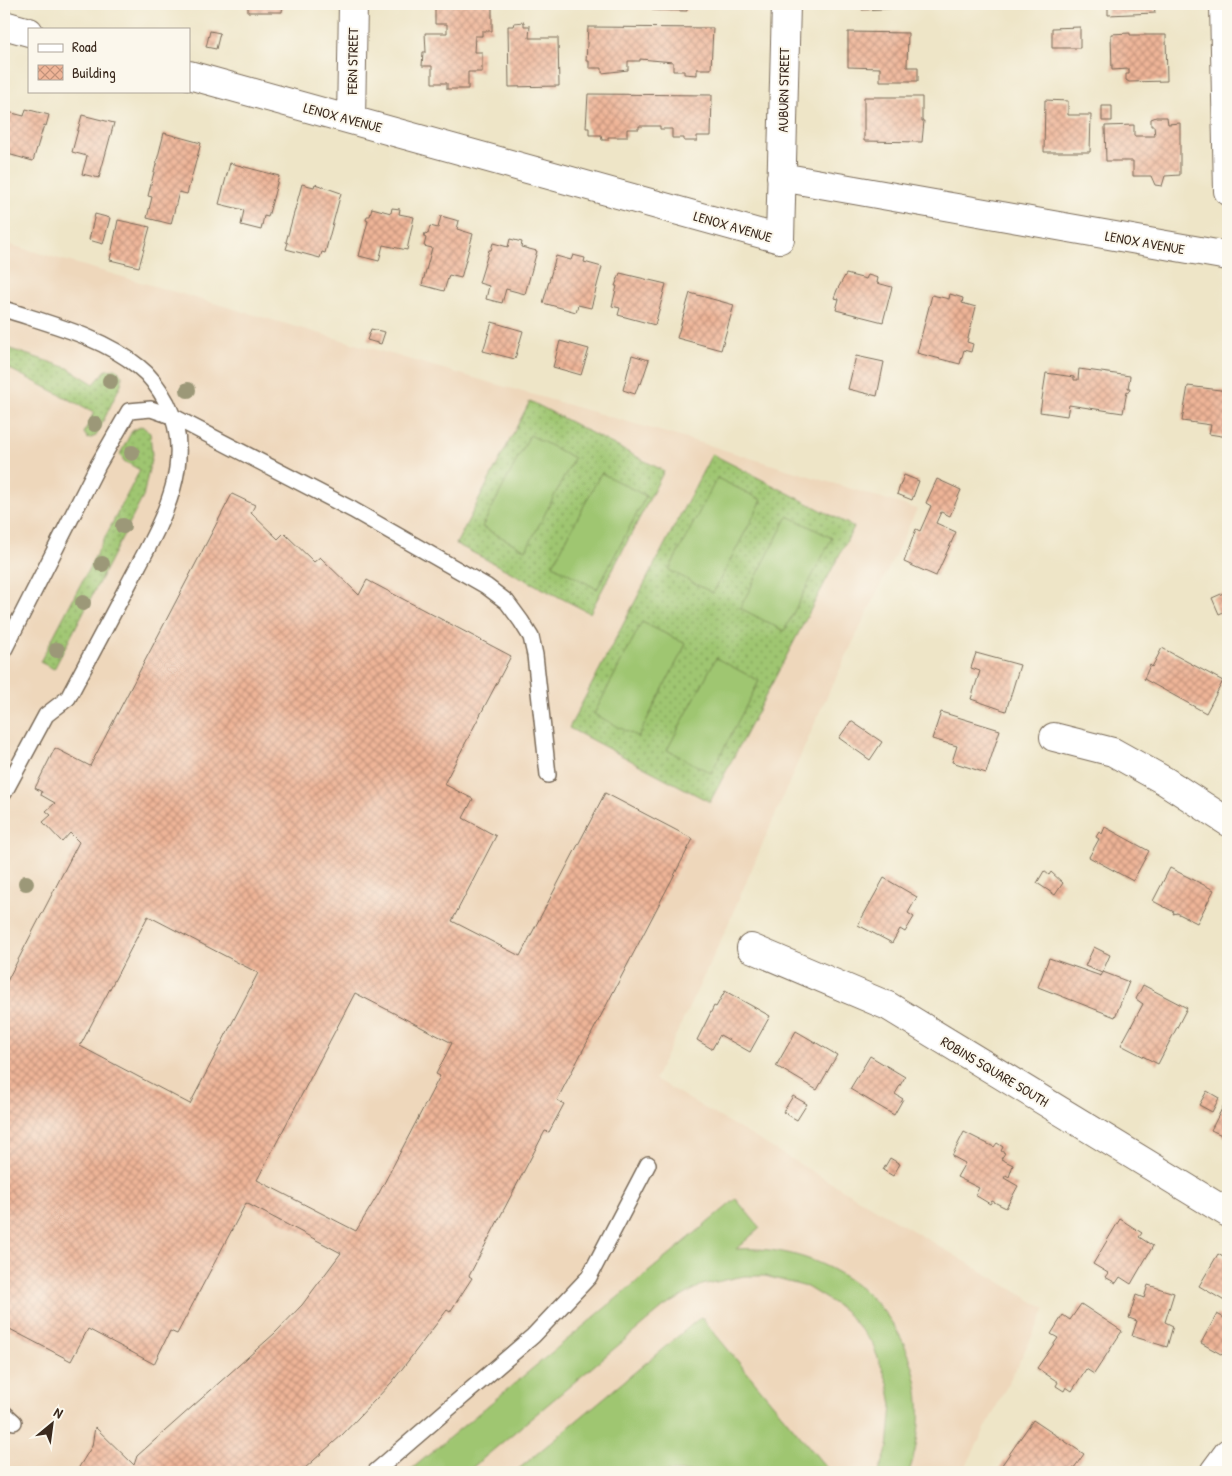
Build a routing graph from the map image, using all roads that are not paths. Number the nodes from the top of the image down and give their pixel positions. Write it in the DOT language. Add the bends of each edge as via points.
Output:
graph roads {
  1 [pos="353,4"];
  2 [pos="786,4"];
  3 [pos="1224,4"];
  4 [pos="4,25"];
  5 [pos="28,32"];
  6 [pos="190,75"];
  7 [pos="351,119"];
  8 [pos="782,177"];
  9 [pos="1228,191"];
  10 [pos="1228,256"];
  11 [pos="4,309"];
  12 [pos="174,417"];
  13 [pos="4,650"];
  14 [pos="1054,737"];
  15 [pos="548,775"];
  16 [pos="4,793"];
  17 [pos="1228,822"];
  18 [pos="752,948"];
  19 [pos="648,1164"];
  20 [pos="1228,1213"];
  21 [pos="1228,1453"];
  22 [pos="376,1472"];
  23 [pos="1214,1472"];
  1 -- 7 [label="street, FERN STREET"];
  2 -- 8 [label="street, AUBURN STREET"];
  3 -- 9 [label="street"];
  4 -- 5 [label="street"];
  6 -- 7 [label="street, LENOX AVENUE"];
  7 -- 8 [label="street, LENOX AVENUE" via="780,239"];
  8 -- 10 [label="street, LENOX AVENUE"];
  11 -- 12 [label="lane" via="76,332 140,367 161,391"];
  12 -- 13 [label="lane" via="151,409 129,411"];
  12 -- 15 [label="lane" via="353,510 486,586 506,602 531,637"];
  12 -- 16 [label="lane" via="178,466 171,497 158,527 68,698 46,715"];
  14 -- 17 [label="street" via="1113,752"];
  18 -- 20 [label="street, ROBINS SQUARE SOUTH" via="888,1006"];
  19 -- 22 [label="lane" via="589,1278 532,1336"];
  21 -- 23 [label="street"];
}
